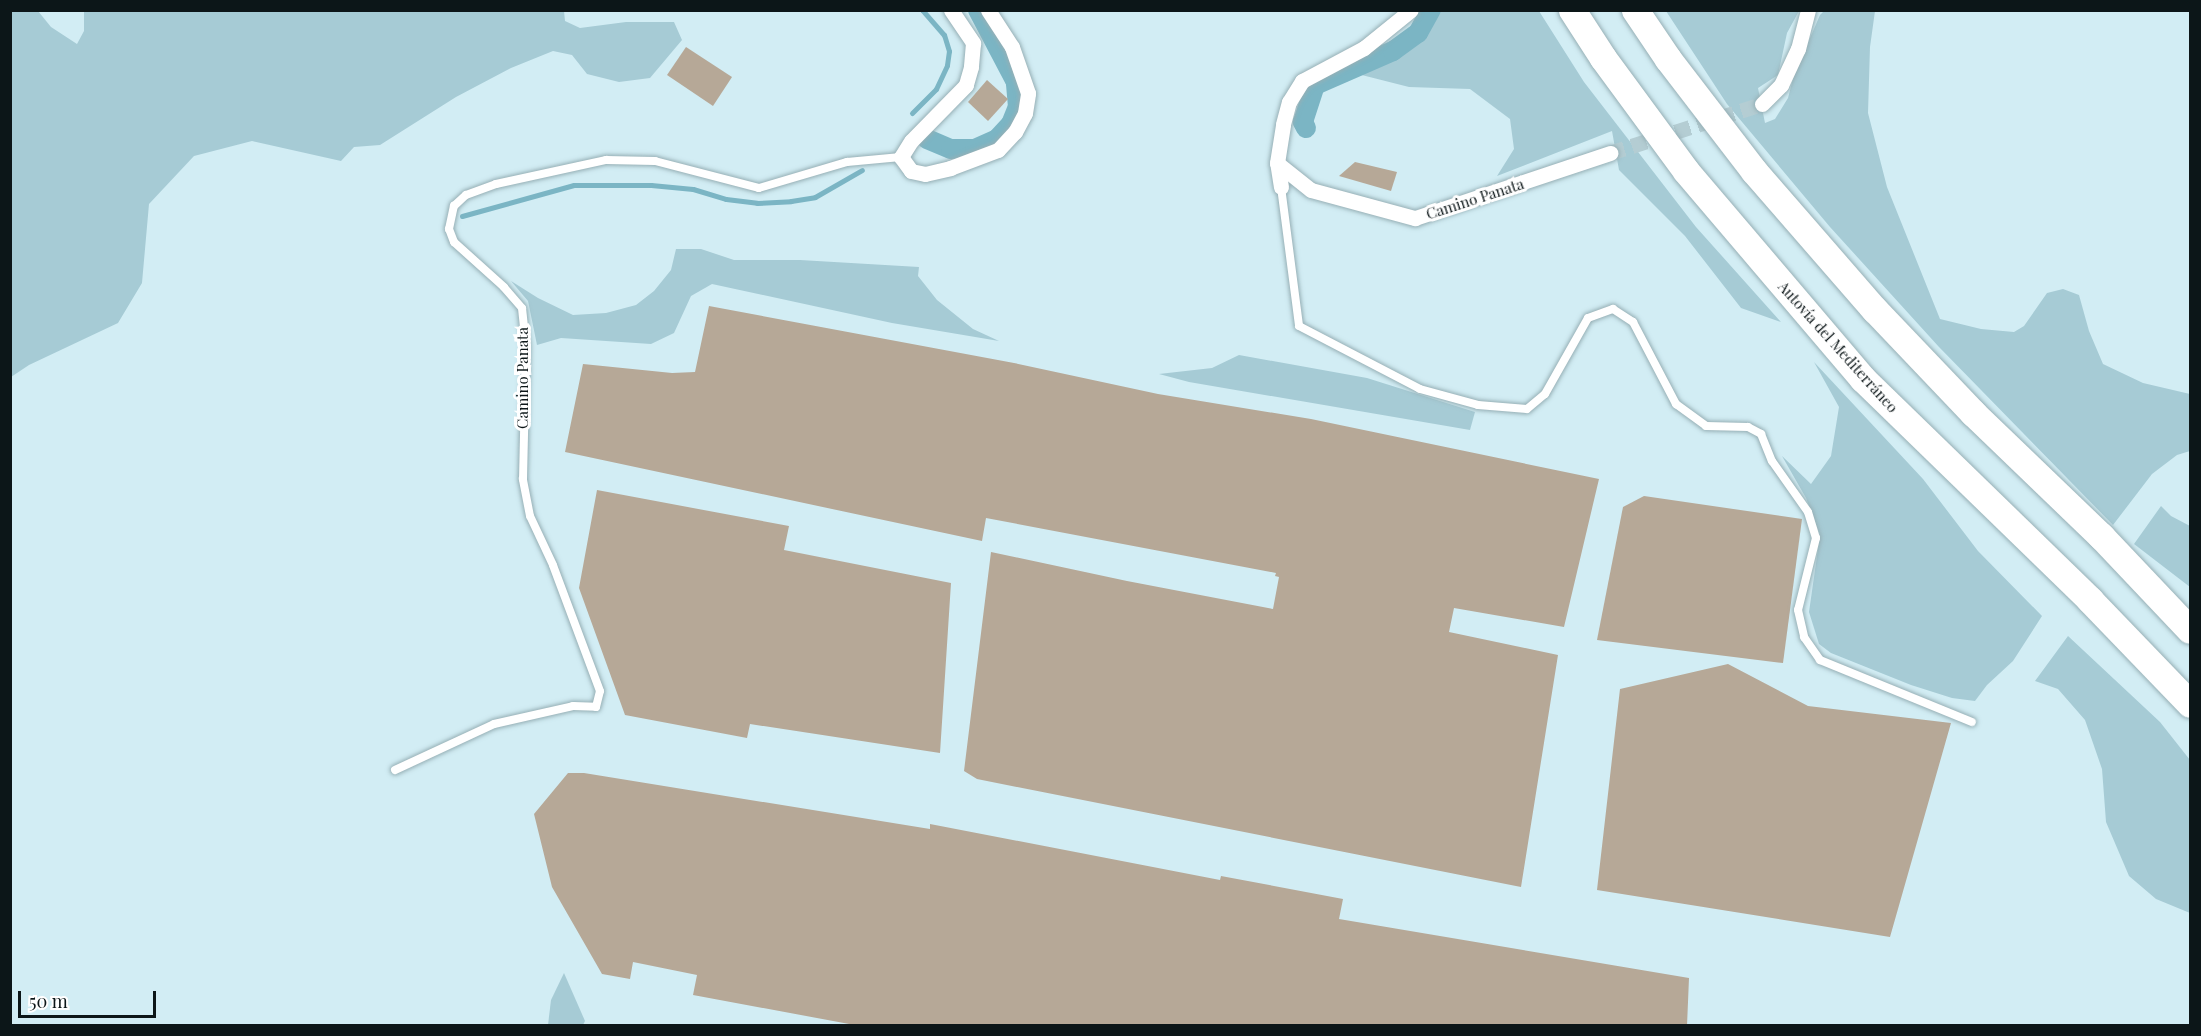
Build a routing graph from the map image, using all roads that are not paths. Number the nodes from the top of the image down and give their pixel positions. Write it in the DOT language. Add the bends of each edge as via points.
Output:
graph roads {
  1 [pos="951,10"];
  2 [pos="988,10"];
  3 [pos="1411,10"];
  4 [pos="1572,10"];
  5 [pos="1635,10"];
  6 [pos="1808,10"];
  7 [pos="1762,104"];
  8 [pos="1610,153"];
  9 [pos="901,157"];
  10 [pos="1277,163"];
  11 [pos="1281,187"];
  12 [pos="2190,630"];
  13 [pos="2190,704"];
  14 [pos="1972,722"];
  15 [pos="395,770"];
  1 -- 9 [label="street" via="973,43 966,84 911,141"];
  2 -- 9 [label="street" via="1012,47 1028,93 1025,113 1016,132 998,150 925,174 911,171"];
  3 -- 10 [label="street" via="1364,48 1302,81 1289,102"];
  4 -- 13 [label="highway, Autovía del Mediterráneo" via="1602,58 1686,171 1863,379 2090,600"];
  5 -- 12 [label="highway" via="1754,171 1875,310"];
  6 -- 7 [label="street" via="1798,49 1781,85"];
  8 -- 10 [label="street, Camino Panata" via="1415,218 1311,190"];
  9 -- 15 [label="lane, Camino Panata" via="847,162 759,188 655,161 606,160 496,184 466,195 454,206 450,229 454,242 522,308 526,346 523,479 530,516 553,565 600,691 597,707 573,706 494,724"];
  10 -- 11 [label="street"];
  11 -- 14 [label="lane" via="1299,326 1420,389 1478,405 1527,409 1545,394 1588,318 1613,309 1633,322 1676,404 1706,426 1748,427 1761,434 1772,461 1808,512 1816,538 1798,610 1804,637 1821,660"];
}
